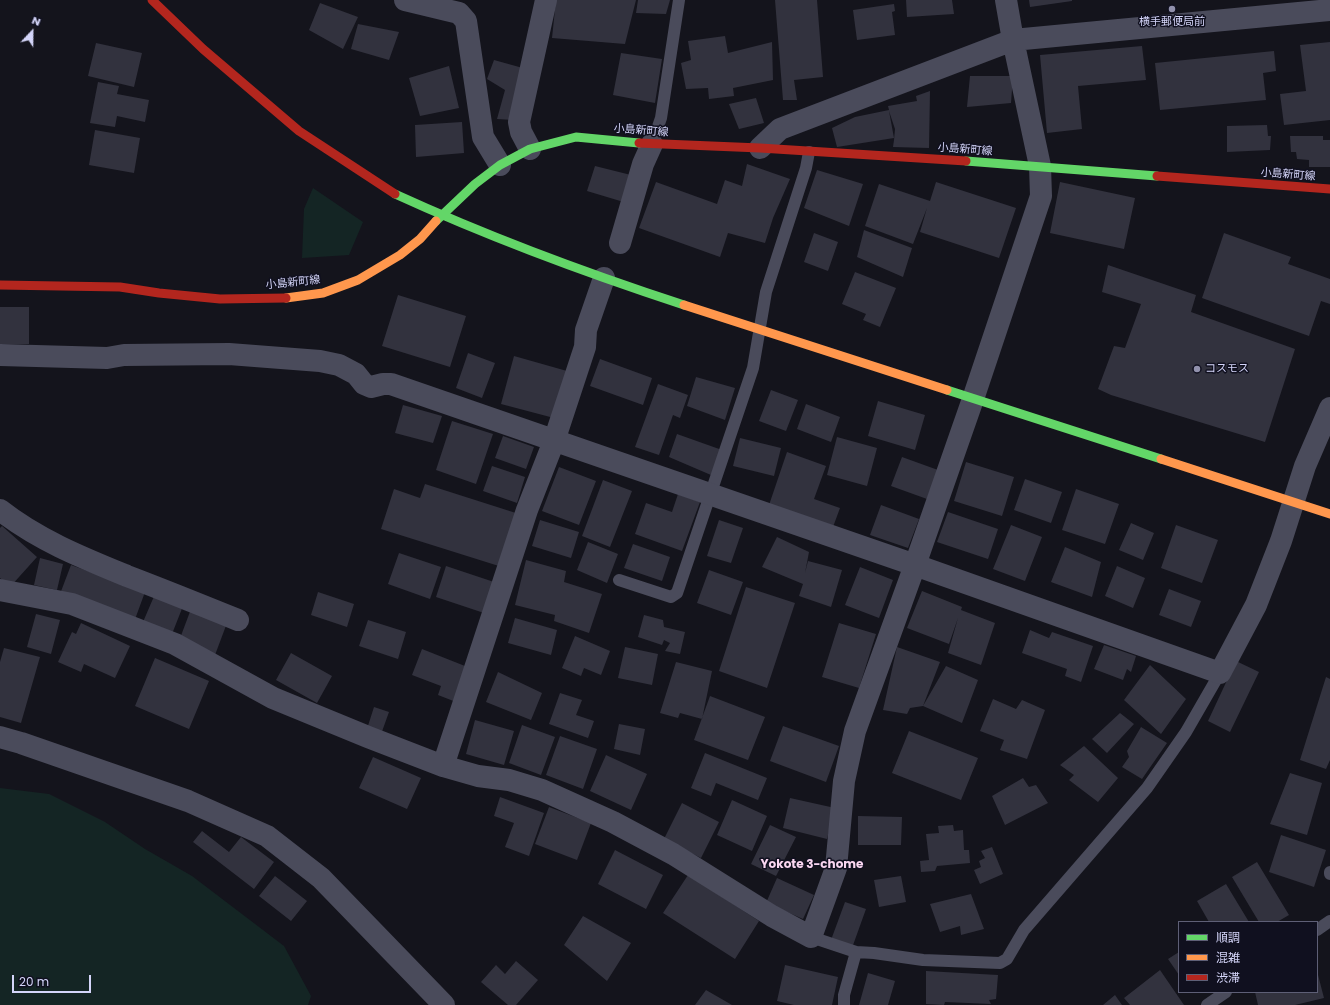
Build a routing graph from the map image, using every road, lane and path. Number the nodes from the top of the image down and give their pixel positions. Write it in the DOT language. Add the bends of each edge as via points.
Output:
graph roads {
  1 [pos="152,0"];
  2 [pos="410,0"];
  3 [pos="546,0"];
  4 [pos="679,0"];
  5 [pos="1006,0"];
  6 [pos="1330,10"];
  7 [pos="1013,40"];
  8 [pos="652,144"];
  9 [pos="760,148"];
  10 [pos="530,149"];
  11 [pos="809,152"];
  12 [pos="500,165"];
  13 [pos="1040,166"];
  14 [pos="1330,190"];
  15 [pos="441,215"];
  16 [pos="620,243"];
  17 [pos="604,278"];
  18 [pos="0,285"];
  19 [pos="760,329"];
  20 [pos="0,355"];
  21 [pos="973,399"];
  22 [pos="1330,408"];
  23 [pos="554,441"];
  24 [pos="710,494"];
  25 [pos="1294,503"];
  26 [pos="0,510"];
  27 [pos="1330,514"];
  28 [pos="915,565"];
  29 [pos="619,580"];
  30 [pos="0,590"];
  31 [pos="238,620"];
  32 [pos="1220,673"];
  33 [pos="0,737"];
  34 [pos="443,766"];
  35 [pos="1330,921"];
  36 [pos="1318,929"];
  37 [pos="811,937"];
  38 [pos="856,952"];
  39 [pos="1225,993"];
  40 [pos="444,1005"];
  41 [pos="844,1005"];
  42 [pos="1207,1005"];
  1 -- 15 [label="main road" via="203,49 299,131 396,194"];
  2 -- 12 [label="street" via="459,14 466,21 484,137"];
  3 -- 10 [label="street" via="519,122"];
  4 -- 8 [label="lane" via="661,118"];
  5 -- 7 [label="street"];
  6 -- 7 [label="street"];
  7 -- 9 [label="street" via="780,129"];
  7 -- 13 [label="street"];
  8 -- 9 [label="main road, 小島新町線"];
  8 -- 10 [label="main road, 小島新町線" via="576,137"];
  8 -- 16 [label="street" via="643,164"];
  9 -- 11 [label="main road, 小島新町線"];
  10 -- 12 [label="main road, 小島新町線"];
  11 -- 13 [label="main road, 小島新町線"];
  11 -- 19 [label="lane" via="766,292"];
  12 -- 15 [label="main road, 小島新町線"];
  13 -- 14 [label="main road, 小島新町線"];
  13 -- 21 [label="street" via="1041,196"];
  15 -- 17 [label="main road"];
  15 -- 18 [label="main road, 小島新町線" via="420,239 400,255 358,280 323,293 287,298 220,299 120,287"];
  17 -- 19 [label="main road"];
  17 -- 23 [label="street" via="586,330 585,347"];
  19 -- 21 [label="main road"];
  19 -- 24 [label="lane" via="753,368"];
  20 -- 23 [label="street" via="107,358 124,355 229,354 320,360 356,374 370,387 391,384"];
  21 -- 25 [label="main road"];
  21 -- 28 [label="street"];
  22 -- 25 [label="street" via="1305,466"];
  23 -- 24 [label="street"];
  23 -- 34 [label="street" via="525,518"];
  24 -- 28 [label="street"];
  24 -- 29 [label="lane" via="677,593 671,597"];
  25 -- 27 [label="main road"];
  25 -- 32 [label="street" via="1256,605"];
  26 -- 31 [label="street" via="13,521 84,558"];
  28 -- 32 [label="street"];
  28 -- 37 [label="street" via="855,731 844,781 836,868"];
  30 -- 34 [label="street" via="72,604 168,642 273,698"];
  32 -- 38 [label="lane" via="1186,732 1147,788 1024,930 1007,958 1000,963 924,960"];
  33 -- 40 [label="street" via="21,742 188,801 267,836 321,878"];
  34 -- 37 [label="street" via="542,790 612,822 673,854 772,916"];
  35 -- 36 [label="lane"];
  37 -- 38 [label="lane"];
  38 -- 41 [label="lane" via="844,995"];
  39 -- 42 [label="lane"];
}
